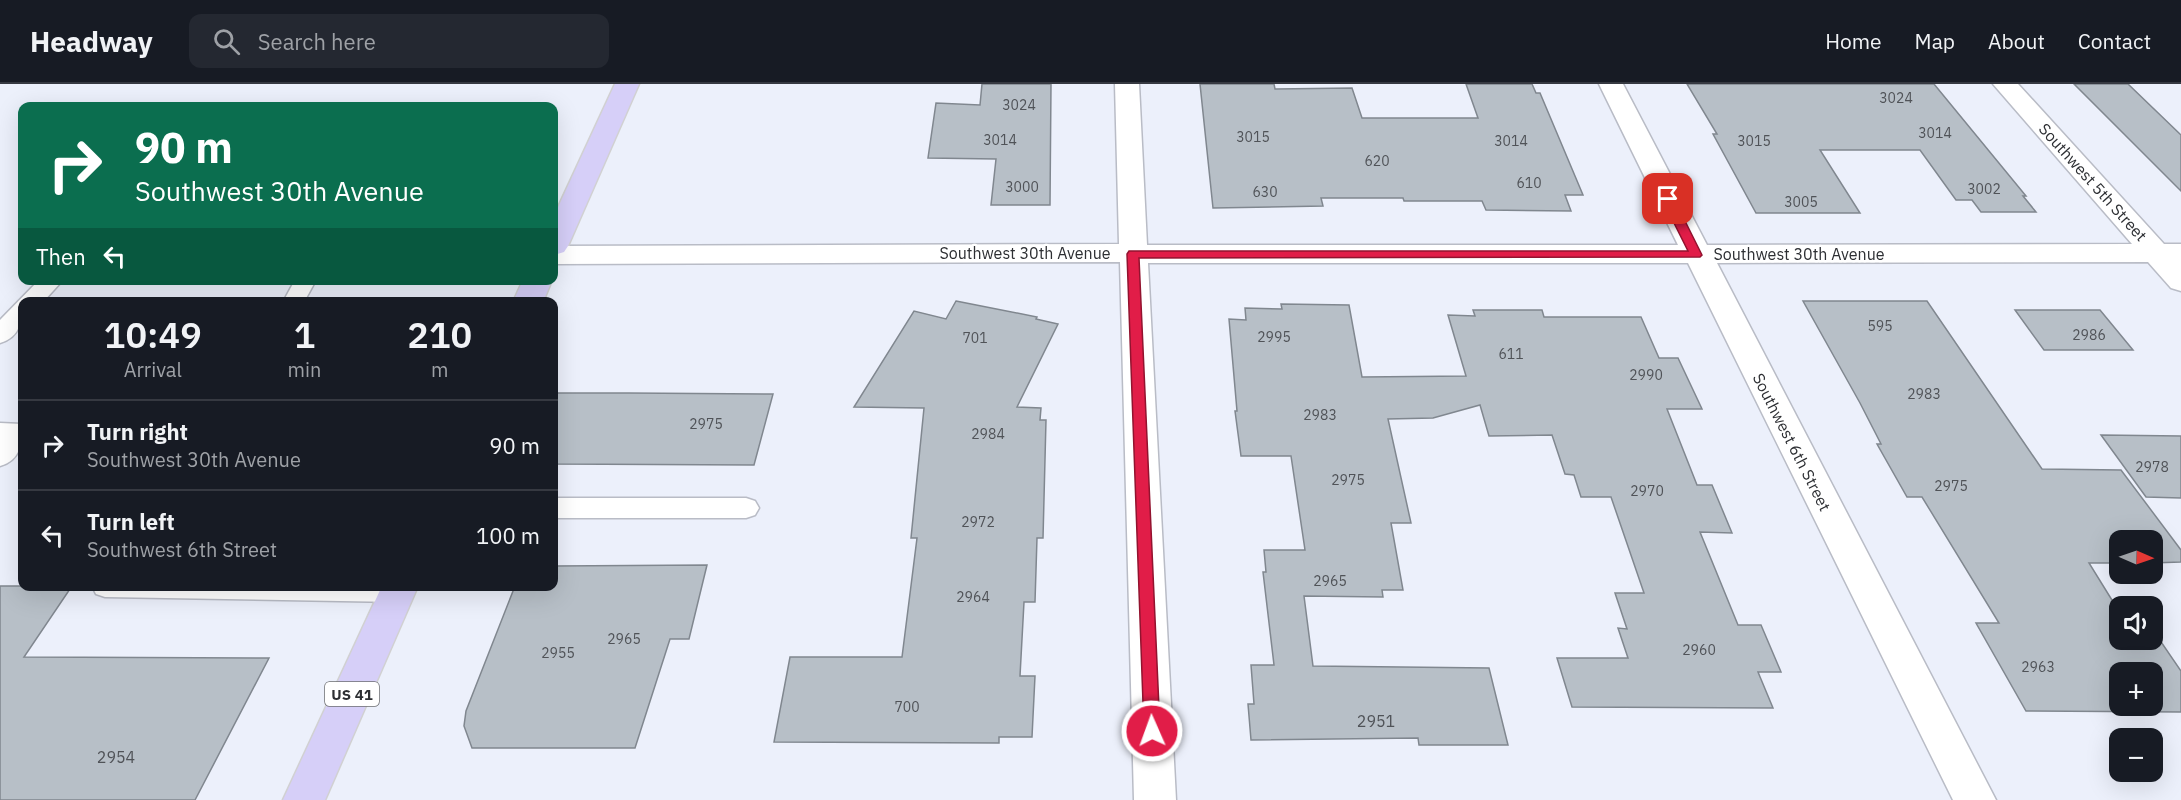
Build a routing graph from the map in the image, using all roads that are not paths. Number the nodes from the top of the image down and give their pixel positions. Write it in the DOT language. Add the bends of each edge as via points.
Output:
graph roads {
  1 [pos="627,84"];
  2 [pos="1127,84"];
  3 [pos="1611,84"];
  4 [pos="2005,84"];
  5 [pos="558,237"];
  6 [pos="2169,253"];
  7 [pos="1133,254"];
  8 [pos="558,255"];
  9 [pos="1696,255"];
  10 [pos="2181,281"];
  11 [pos="48,285"];
  12 [pos="34,297"];
  13 [pos="18,314"];
  14 [pos="0,335"];
  15 [pos="0,432"];
  16 [pos="18,432"];
  17 [pos="18,434"];
  18 [pos="0,457"];
  19 [pos="558,508"];
  20 [pos="746,508"];
  21 [pos="398,591"];
  22 [pos="304,800"];
  23 [pos="1155,800"];
  24 [pos="1975,800"];
  1 -- 5 [label="main road"];
  2 -- 7 [label="street"];
  3 -- 9 [label="street, Southwest 6th Street"];
  4 -- 6 [label="street, Southwest 5th Street"];
  6 -- 9 [label="street, Southwest 30th Avenue"];
  6 -- 10 [label="street, Southwest 5th Street"];
  7 -- 8 [label="street, Southwest 30th Avenue"];
  7 -- 9 [label="street, Southwest 30th Avenue"];
  7 -- 23 [label="street"];
  9 -- 24 [label="street, Southwest 6th Street"];
  11 -- 12 [label="lane"];
  13 -- 14 [label="lane"];
  15 -- 16 [label="lane"];
  17 -- 18 [label="lane"];
  19 -- 20 [label="lane"];
  21 -- 22 [label="main road, US 41"];
}
